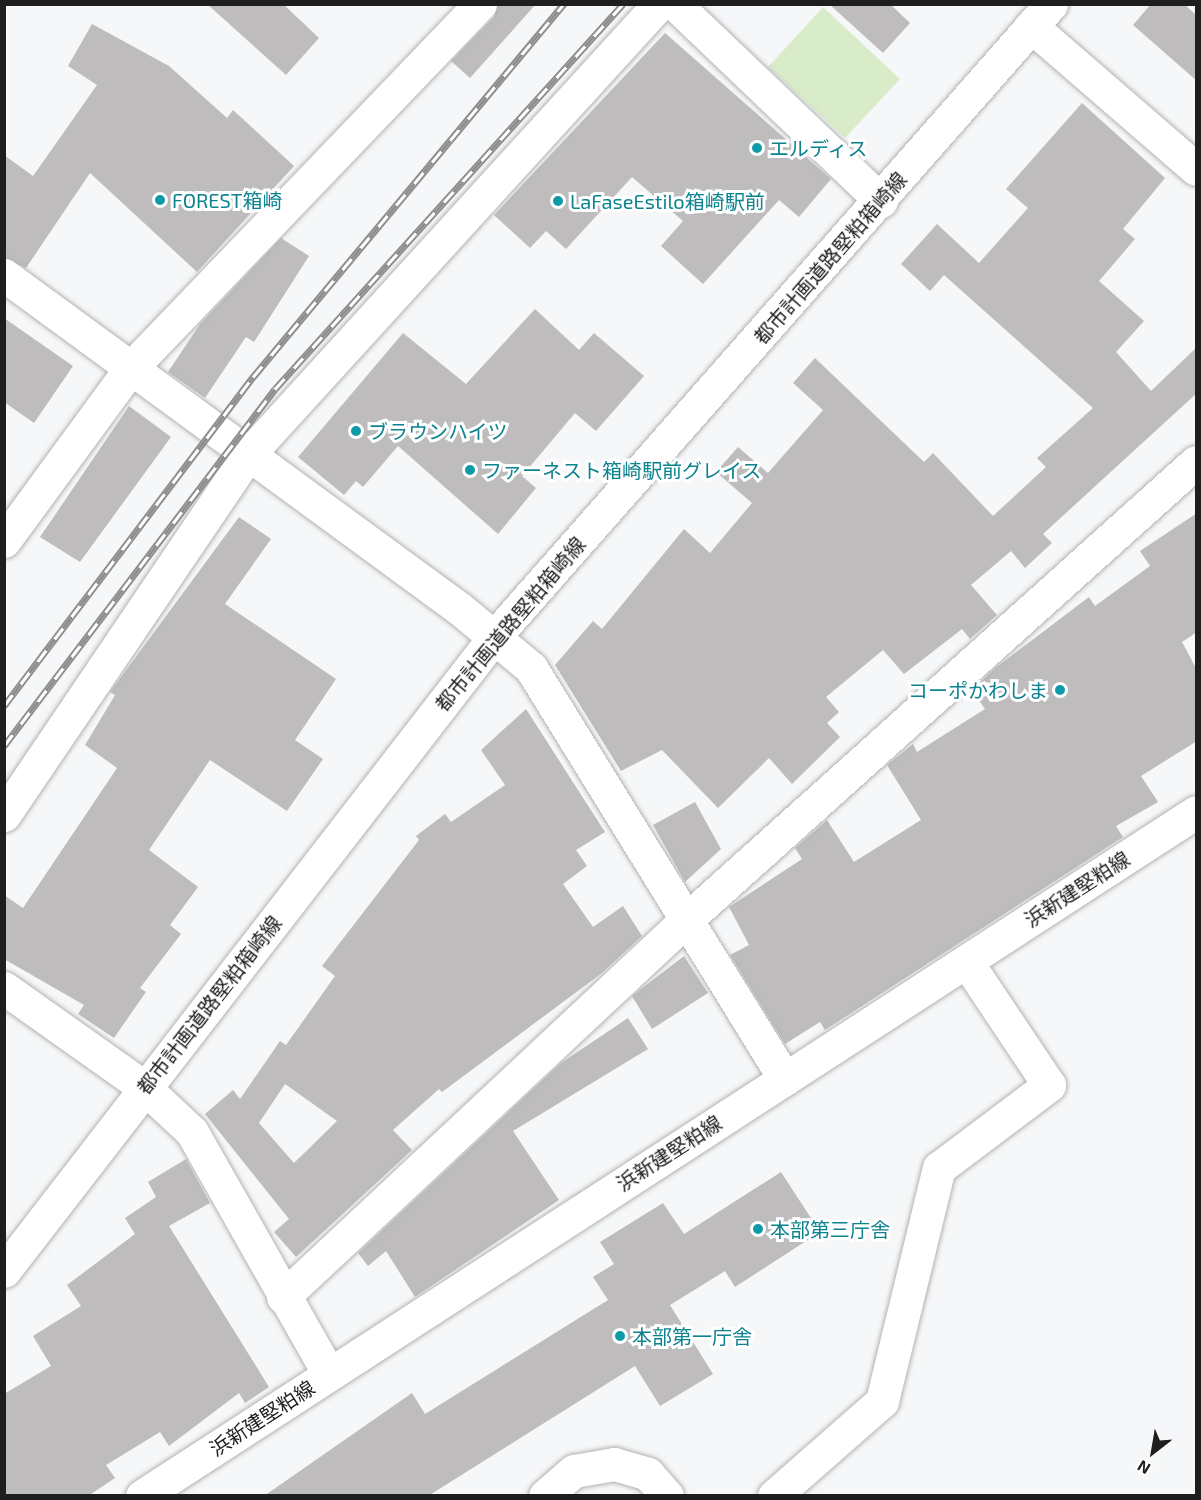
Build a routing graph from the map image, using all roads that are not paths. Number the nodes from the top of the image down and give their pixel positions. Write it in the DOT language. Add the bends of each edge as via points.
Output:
graph roads {
  1 [pos="480,4"];
  2 [pos="659,4"];
  3 [pos="675,4"];
  4 [pos="1041,15"];
  5 [pos="1197,169"];
  6 [pos="881,201"];
  7 [pos="4,275"];
  8 [pos="129,369"];
  9 [pos="248,455"];
  10 [pos="1197,462"];
  11 [pos="4,541"];
  12 [pos="495,636"];
  13 [pos="1197,812"];
  14 [pos="4,815"];
  15 [pos="686,920"];
  16 [pos="966,961"];
  17 [pos="4,988"];
  18 [pos="785,1079"];
  19 [pos="145,1088"];
  20 [pos="4,1271"];
  21 [pos="283,1297"];
  22 [pos="329,1374"];
  23 [pos="142,1496"];
  24 [pos="545,1496"];
  25 [pos="668,1496"];
  26 [pos="774,1496"];
  1 -- 8 [label="street"];
  2 -- 9 [label="street"];
  3 -- 6 [label="street"];
  4 -- 5 [label="street"];
  4 -- 6 [label="street, 都市計画道路堅粕箱崎線"];
  6 -- 12 [label="street, 都市計画道路堅粕箱崎線"];
  7 -- 8 [label="street"];
  8 -- 9 [label="street"];
  8 -- 11 [label="street"];
  9 -- 12 [label="street"];
  9 -- 14 [label="street"];
  10 -- 15 [label="street"];
  12 -- 15 [label="street" via="531,668"];
  12 -- 19 [label="street, 都市計画道路堅粕箱崎線"];
  13 -- 16 [label="street, 浜新建堅粕線"];
  15 -- 18 [label="street"];
  15 -- 21 [label="street"];
  16 -- 18 [label="street, 浜新建堅粕線"];
  16 -- 26 [label="street" via="1049,1085 939,1168 882,1401"];
  17 -- 19 [label="street"];
  18 -- 22 [label="street, 浜新建堅粕線"];
  19 -- 20 [label="street, 都市計画道路堅粕箱崎線"];
  19 -- 21 [label="street" via="192,1132"];
  21 -- 22 [label="street"];
  22 -- 23 [label="street, 浜新建堅粕線"];
  24 -- 25 [label="street" via="574,1472 614,1464 648,1474"];
}
